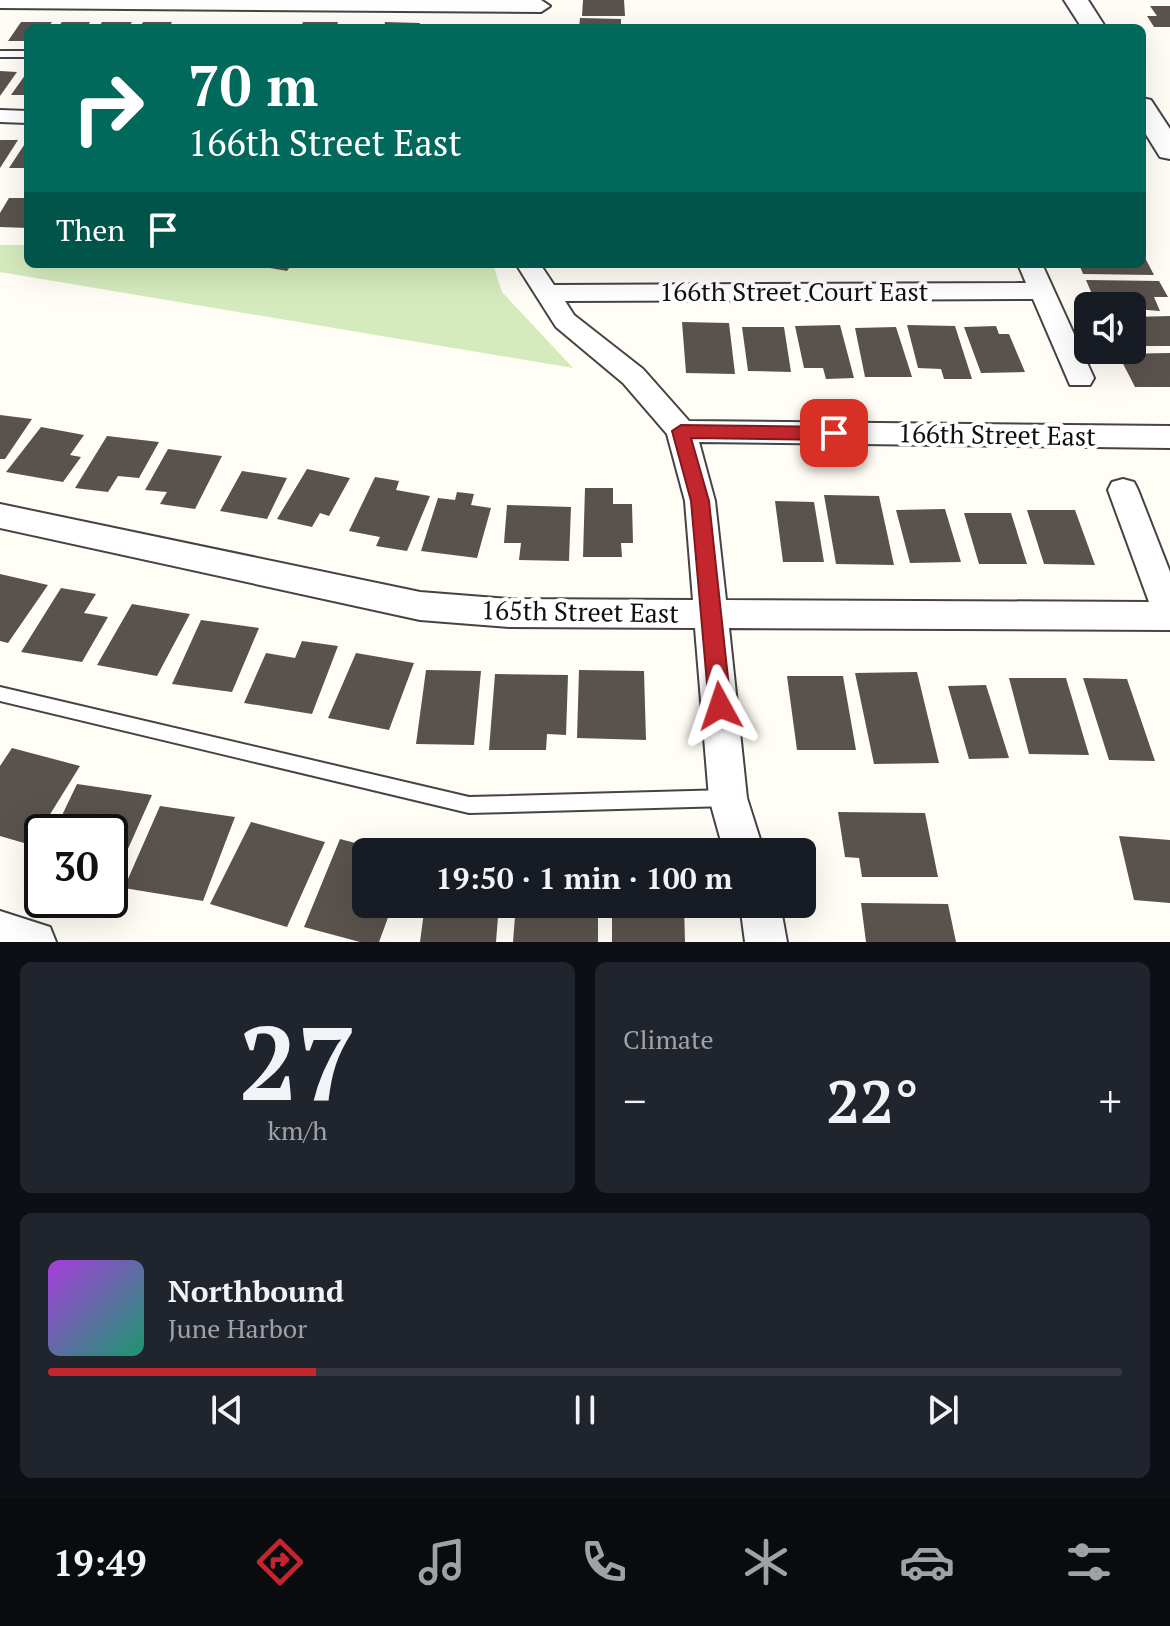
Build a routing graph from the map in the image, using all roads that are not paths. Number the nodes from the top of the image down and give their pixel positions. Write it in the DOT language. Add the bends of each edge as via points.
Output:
graph roads {
  1 [pos="1076,0"];
  2 [pos="0,2"];
  3 [pos="541,3"];
  4 [pos="539,24"];
  5 [pos="1091,24"];
  6 [pos="0,54"];
  7 [pos="24,54"];
  8 [pos="1146,112"];
  9 [pos="0,116"];
  10 [pos="24,117"];
  11 [pos="1170,151"];
  12 [pos="530,268"];
  13 [pos="1032,268"];
  14 [pos="1042,291"];
  15 [pos="545,293"];
  16 [pos="1080,378"];
  17 [pos="681,431"];
  18 [pos="1170,437"];
  19 [pos="1123,490"];
  20 [pos="0,516"];
  21 [pos="712,614"];
  22 [pos="1170,616"];
  23 [pos="0,694"];
  24 [pos="728,798"];
  25 [pos="740,838"];
  26 [pos="762,918"];
  27 [pos="0,932"];
  28 [pos="35,942"];
  29 [pos="766,942"];
  1 -- 5 [label="street"];
  2 -- 3 [label="street"];
  3 -- 4 [label="street"];
  6 -- 7 [label="lane"];
  8 -- 11 [label="street"];
  9 -- 10 [label="street"];
  12 -- 15 [label="street"];
  13 -- 14 [label="street"];
  14 -- 15 [label="street, 166th Street Court East"];
  14 -- 16 [label="street"];
  15 -- 17 [label="street" via="565,321 633,376"];
  17 -- 18 [label="street, 166th Street East"];
  17 -- 21 [label="street" via="700,501"];
  19 -- 22 [label="street"];
  20 -- 21 [label="street, 165th Street East" via="420,606 509,613"];
  21 -- 22 [label="street, 165th Street East"];
  21 -- 24 [label="street"];
  23 -- 24 [label="lane" via="469,805"];
  24 -- 25 [label="street"];
  26 -- 29 [label="street"];
  27 -- 28 [label="street"];
}
